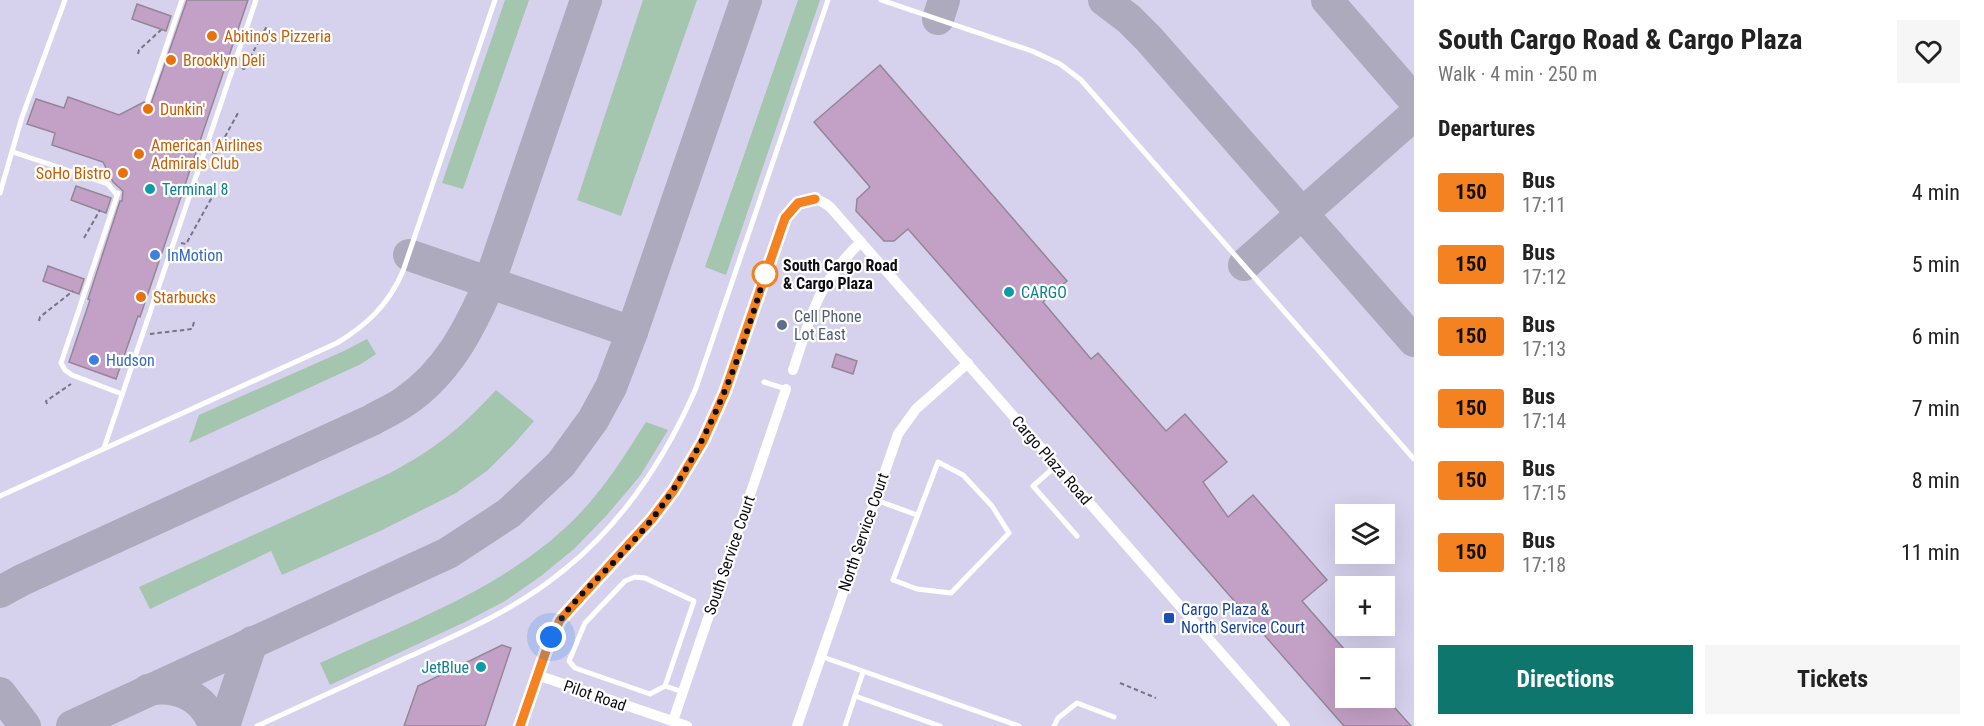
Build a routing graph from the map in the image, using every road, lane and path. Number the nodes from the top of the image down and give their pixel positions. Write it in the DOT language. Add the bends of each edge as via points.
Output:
graph roads {
  1 [pos="66,0"];
  2 [pos="182,0"];
  3 [pos="256,0"];
  4 [pos="495,0"];
  5 [pos="828,0"];
  6 [pos="881,0"];
  7 [pos="267,26"];
  8 [pos="161,30"];
  9 [pos="138,54"];
  10 [pos="240,68"];
  11 [pos="148,100"];
  12 [pos="238,112"];
  13 [pos="13,152"];
  14 [pos="204,152"];
  15 [pos="0,193"];
  16 [pos="212,193"];
  17 [pos="100,210"];
  18 [pos="84,238"];
  19 [pos="174,242"];
  20 [pos="861,242"];
  21 [pos="73,291"];
  22 [pos="39,321"];
  23 [pos="194,321"];
  24 [pos="144,333"];
  25 [pos="968,363"];
  26 [pos="793,370"];
  27 [pos="74,376"];
  28 [pos="764,382"];
  29 [pos="786,389"];
  30 [pos="122,394"];
  31 [pos="47,404"];
  32 [pos="105,448"];
  33 [pos="1414,459"];
  34 [pos="1056,465"];
  35 [pos="0,495"];
  36 [pos="874,500"];
  37 [pos="917,515"];
  38 [pos="1077,536"];
  39 [pos="820,656"];
  40 [pos="864,672"];
  41 [pos="537,675"];
  42 [pos="1120,683"];
  43 [pos="664,686"];
  44 [pos="682,692"];
  45 [pos="855,696"];
  46 [pos="1156,698"];
  47 [pos="1114,717"];
  48 [pos="673,721"];
  49 [pos="257,726"];
  50 [pos="520,726"];
  51 [pos="687,726"];
  52 [pos="797,726"];
  53 [pos="845,726"];
  54 [pos="940,726"];
  55 [pos="1019,726"];
  56 [pos="1054,726"];
  57 [pos="1285,726"];
  1 -- 13 [label="lane" via="21,117"];
  2 -- 11 [label="lane"];
  3 -- 30 [label="lane"];
  4 -- 32 [label="lane" via="409,255 383,306 365,325 337,343"];
  5 -- 49 [label="lane" via="696,388 680,425 638,492 595,542 522,601 472,628"];
  6 -- 33 [label="lane" via="1046,57 1081,80"];
  7 -- 10 [label="path" via="244,69"];
  8 -- 9 [label="path"];
  12 -- 14 [label="path" via="216,153"];
  13 -- 15 [label="lane"];
  13 -- 30 [label="lane" via="108,184 117,194 61,363 72,375"];
  16 -- 19 [label="path" via="186,244"];
  17 -- 18 [label="path"];
  20 -- 25 [label="street, Cargo Plaza Road"];
  20 -- 26 [label="street" via="820,292"];
  20 -- 41 [label="street, Cargo Plaza Road" via="831,208 815,199 798,203 785,218 725,392 693,458 641,533 560,620"];
  21 -- 22 [label="path"];
  23 -- 24 [label="path" via="192,328"];
  25 -- 34 [label="street, Cargo Plaza Road"];
  25 -- 36 [label="street, North Service Court" via="916,409 901,428"];
  27 -- 31 [label="path" via="71,385"];
  28 -- 29 [label="lane"];
  29 -- 44 [label="street, South Service Court"];
  30 -- 32 [label="lane"];
  32 -- 35 [label="lane"];
  34 -- 38 [label="lane" via="1033,486"];
  34 -- 57 [label="street, Cargo Plaza Road"];
  36 -- 37 [label="lane"];
  36 -- 39 [label="street, North Service Court"];
  37 -- 37 [label="lane" via="892,580 917,589 951,593 1009,533 992,506 963,475 938,462"];
  39 -- 40 [label="lane"];
  39 -- 52 [label="street, North Service Court"];
  40 -- 45 [label="lane"];
  40 -- 55 [label="lane"];
  41 -- 48 [label="street, Pilot Road"];
  41 -- 50 [label="street"];
  42 -- 46 [label="path"];
  43 -- 43 [label="lane" via="694,601 635,577 626,581 585,623 569,661 575,668 650,694"];
  43 -- 44 [label="lane"];
  44 -- 48 [label="street, South Service Court"];
  45 -- 53 [label="lane"];
  45 -- 54 [label="lane"];
  47 -- 56 [label="lane" via="1077,703"];
  48 -- 51 [label="street, Pilot Road"];
}
